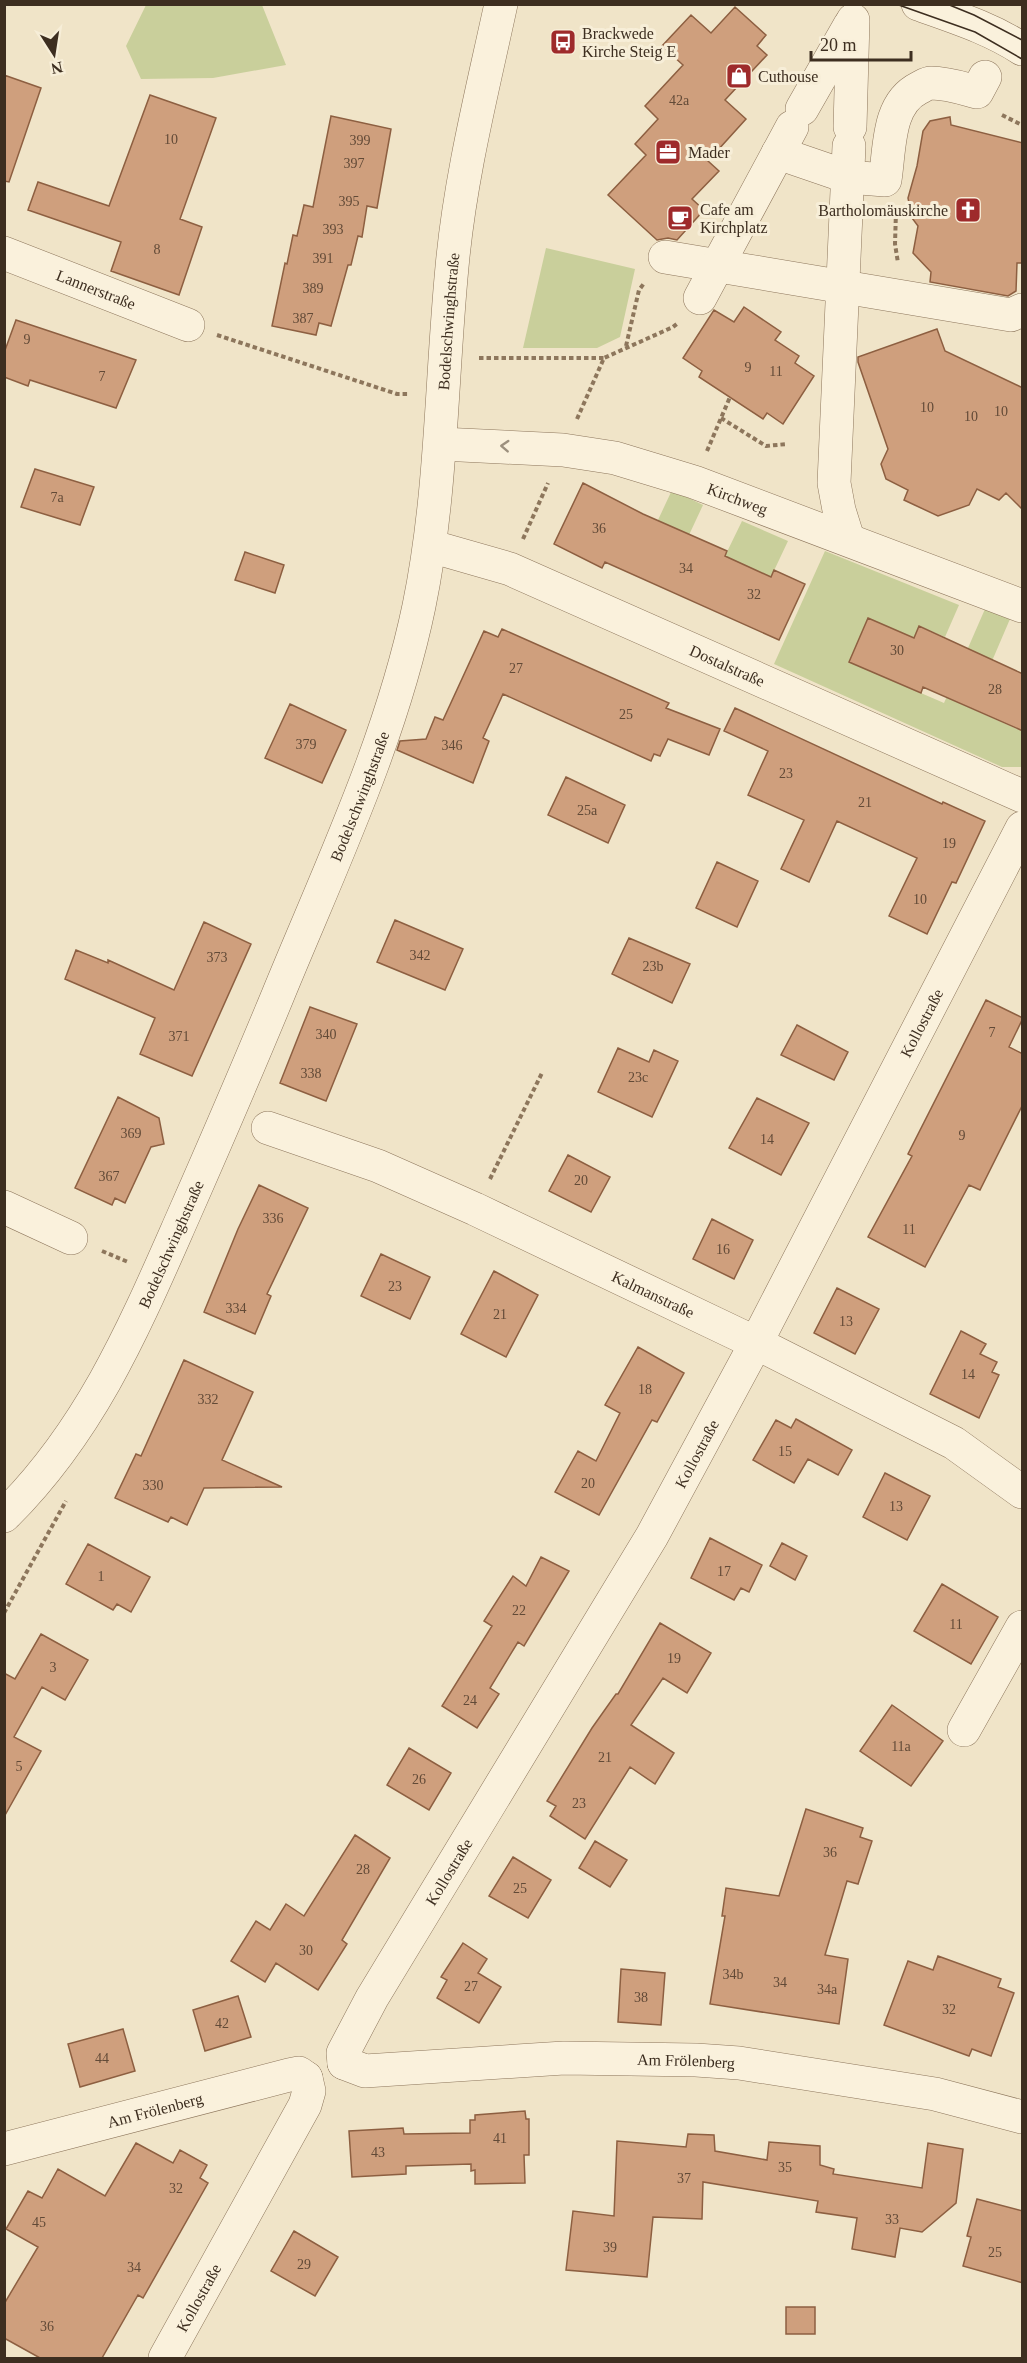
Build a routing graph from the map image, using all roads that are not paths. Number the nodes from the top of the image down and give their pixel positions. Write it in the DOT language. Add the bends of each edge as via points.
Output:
graph roads {
  1 [pos="501,4"];
  2 [pos="918,4"];
  3 [pos="1023,49"];
  4 [pos="985,77"];
  5 [pos="791,130"];
  6 [pos="849,150"];
  7 [pos="4,253"];
  8 [pos="665,257"];
  9 [pos="717,266"];
  10 [pos="843,286"];
  11 [pos="700,298"];
  12 [pos="1023,310"];
  13 [pos="188,325"];
  14 [pos="441,444"];
  15 [pos="848,539"];
  16 [pos="430,546"];
  17 [pos="1023,606"];
  18 [pos="1023,796"];
  19 [pos="1023,828"];
  20 [pos="268,1128"];
  21 [pos="4,1207"];
  22 [pos="70,1238"];
  23 [pos="756,1343"];
  24 [pos="1023,1492"];
  25 [pos="4,1516"];
  26 [pos="1023,1627"];
  27 [pos="964,1730"];
  28 [pos="344,2063"];
  29 [pos="306,2078"];
  30 [pos="1023,2117"];
  31 [pos="4,2149"];
  32 [pos="165,2358"];
  1 -- 14 [label="street, Bodelschwinghstraße" via="457,221"];
  2 -- 3 [label="street" via="975,25"];
  4 -- 6 [label="street" via="977,92 929,83 901,101 895,111 885,180"];
  5 -- 6 [label="street"];
  5 -- 6 [label="street" via="853,20"];
  5 -- 9 [label="street"];
  6 -- 10 [label="street"];
  7 -- 13 [label="street, Lannerstraße"];
  8 -- 9 [label="street"];
  9 -- 10 [label="street"];
  9 -- 11 [label="street"];
  10 -- 12 [label="street" via="1011,315"];
  10 -- 15 [label="street" via="834,483"];
  15 -- 14 [label="street, Kirchweg, one-way" via="694,482 615,458 563,450"];
  14 -- 16 [label="street, Bodelschwinghstraße"];
  15 -- 17 [label="street, Kirchweg"];
  16 -- 18 [label="street, Dostalstraße" via="510,569"];
  16 -- 25 [label="street, Bodelschwinghstraße" via="407,657 368,777 158,1275 84,1420"];
  19 -- 23 [label="street, Kollostraße"];
  20 -- 23 [label="street, Kalmanstraße" via="378,1166 476,1209"];
  21 -- 22 [label="street"];
  23 -- 24 [label="street, Kalmanstraße" via="954,1443"];
  23 -- 28 [label="street, Kollostraße" via="652,1536 354,2028 343,2053"];
  26 -- 27 [label="street"];
  28 -- 29 [label="street"];
  28 -- 30 [label="street, Am Frölenberg" via="365,2072 564,2058 739,2063 935,2094"];
  29 -- 31 [label="street, Am Frölenberg" via="298,2073 289,2075"];
  29 -- 32 [label="street, Kollostraße" via="306,2105"];
}
